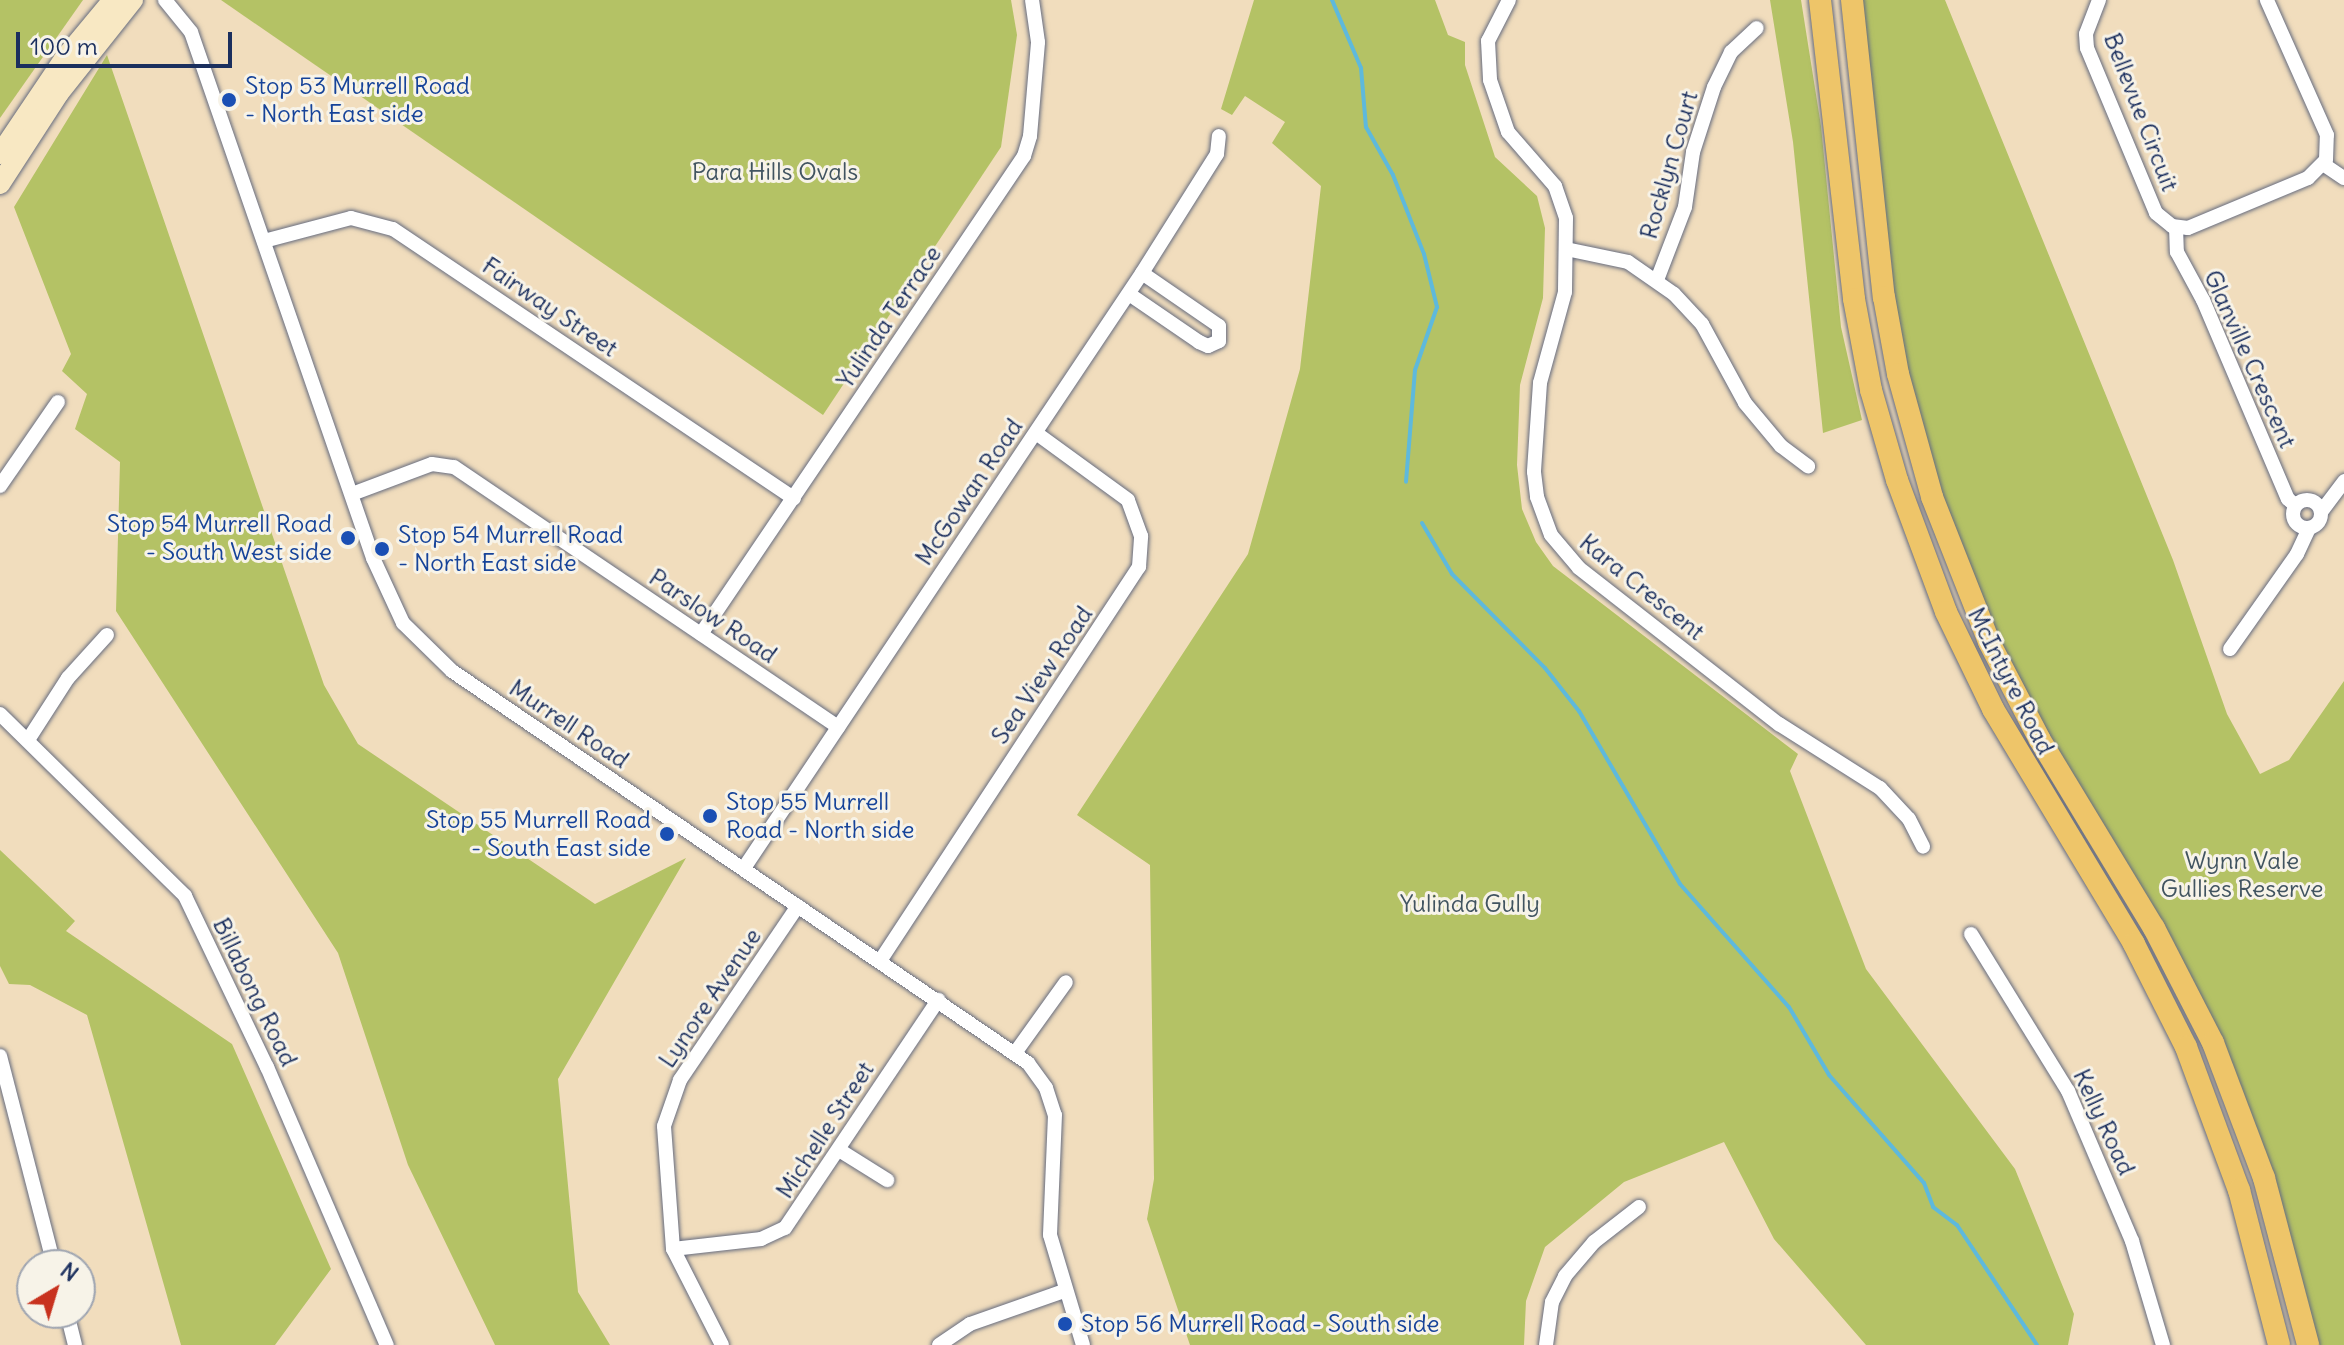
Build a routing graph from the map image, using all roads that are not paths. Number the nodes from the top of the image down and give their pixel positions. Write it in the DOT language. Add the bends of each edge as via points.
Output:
graph roads {
  1 [pos="113,0"];
  2 [pos="133,0"];
  3 [pos="165,0"];
  4 [pos="1032,0"];
  5 [pos="1509,0"];
  6 [pos="1820,0"];
  7 [pos="1852,0"];
  8 [pos="2099,0"];
  9 [pos="2267,0"];
  10 [pos="1757,28"];
  11 [pos="1219,136"];
  12 [pos="0,154"];
  13 [pos="2323,164"];
  14 [pos="2344,178"];
  15 [pos="0,184"];
  16 [pos="2176,227"];
  17 [pos="264,241"];
  18 [pos="1566,249"];
  19 [pos="1142,273"];
  20 [pos="1657,280"];
  21 [pos="1129,294"];
  22 [pos="58,402"];
  23 [pos="1036,433"];
  24 [pos="1808,466"];
  25 [pos="2344,481"];
  26 [pos="0,486"];
  27 [pos="352,494"];
  28 [pos="794,498"];
  29 [pos="2295,505"];
  30 [pos="2321,512"];
  31 [pos="2309,528"];
  32 [pos="701,634"];
  33 [pos="107,635"];
  34 [pos="2230,649"];
  35 [pos="0,714"];
  36 [pos="838,727"];
  37 [pos="28,740"];
  38 [pos="1923,847"];
  39 [pos="744,868"];
  40 [pos="798,906"];
  41 [pos="1971,934"];
  42 [pos="880,961"];
  43 [pos="1066,982"];
  44 [pos="938,1000"];
  45 [pos="1015,1053"];
  46 [pos="0,1056"];
  47 [pos="839,1150"];
  48 [pos="887,1180"];
  49 [pos="1639,1207"];
  50 [pos="50,1249"];
  51 [pos="673,1249"];
  52 [pos="1064,1291"];
  53 [pos="387,1345"];
  54 [pos="722,1345"];
  55 [pos="939,1345"];
  56 [pos="1083,1345"];
  57 [pos="1546,1345"];
  58 [pos="2163,1345"];
  59 [pos="2279,1345"];
  60 [pos="2308,1345"];
  1 -- 12 [label="main road" via="64,59"];
  2 -- 15 [label="main road" via="59,93"];
  3 -- 17 [label="street, Murrell Road" via="186,21"];
  4 -- 28 [label="street, Yulinda Terrace" via="1038,42 1024,156"];
  5 -- 18 [label="street, Kara Crescent" via="1488,41 1490,80 1515,144 1560,195"];
  6 -- 59 [label="main road, McIntyre Road" via="1854,299 1897,480 1970,664 2025,766 2134,944 2191,1059 2239,1190"];
  7 -- 60 [label="main road, McIntyre Road" via="1884,297 1898,374 1932,497 2000,663 2154,928 2213,1043 2264,1178"];
  8 -- 16 [label="street, Bellevue Circuit" via="2086,34 2087,48 2156,213"];
  9 -- 13 [label="street" via="2327,135"];
  10 -- 20 [label="street, Rocklyn Court" via="1731,52 1714,87 1693,152 1685,207"];
  11 -- 19 [label="street, McGowan Road" via="1217,154"];
  13 -- 14 [label="street"];
  13 -- 16 [label="street" via="2308,178 2200,224"];
  16 -- 29 [label="street, Glanville Crescent" via="2177,252"];
  17 -- 27 [label="street, Murrell Road"];
  17 -- 28 [label="street, Fairway Street" via="351,218 393,229"];
  18 -- 20 [label="street" via="1619,259"];
  18 -- 38 [label="street, Kara Crescent" via="1563,303 1540,383 1534,472 1551,535 1579,568 1779,724 1880,788 1909,819"];
  19 -- 21 [label="street, McGowan Road"];
  19 -- 21 [label="street" via="1219,326 1219,341 1208,346 1199,342"];
  20 -- 24 [label="street" via="1694,314 1739,393 1772,437"];
  21 -- 23 [label="street, McGowan Road"];
  22 -- 26 [label="street"];
  23 -- 36 [label="street, McGowan Road"];
  23 -- 42 [label="street, Sea View Road" via="1128,500 1141,536 1139,567"];
  25 -- 30 [label="street"];
  27 -- 32 [label="street, Parslow Road" via="432,464 454,467"];
  27 -- 39 [label="street, Murrell Road" via="394,608 422,647"];
  28 -- 32 [label="street, Yulinda Terrace"];
  29 -- 30 [label="street" via="2311,500"];
  29 -- 31 [label="street" via="2297,525"];
  30 -- 31 [label="street"];
  31 -- 34 [label="street" via="2297,554"];
  32 -- 36 [label="street, Parslow Road"];
  33 -- 37 [label="street" via="68,678"];
  35 -- 37 [label="street, Billabong Road"];
  36 -- 39 [label="street, McGowan Road"];
  37 -- 53 [label="street, Billabong Road" via="185,896 267,1067"];
  39 -- 40 [label="street, Murrell Road"];
  40 -- 42 [label="street, Murrell Road"];
  40 -- 51 [label="street, Lynore Avenue" via="670,1101 663,1157"];
  41 -- 58 [label="street, Kelly Road" via="2068,1091 2132,1241"];
  42 -- 44 [label="street, Murrell Road"];
  43 -- 45 [label="street"];
  44 -- 45 [label="street, Murrell Road"];
  44 -- 47 [label="street, Michelle Street"];
  45 -- 52 [label="street, Murrell Road" via="1041,1080 1055,1115 1048,1219"];
  46 -- 50 [label="street"];
  47 -- 48 [label="street"];
  47 -- 51 [label="street, Michelle Street" via="780,1232"];
  49 -- 57 [label="street" via="1594,1242 1565,1276 1550,1310"];
  51 -- 54 [label="street, Lynore Avenue"];
  52 -- 55 [label="street" via="970,1324"];
  52 -- 56 [label="street, Murrell Road"];
}
